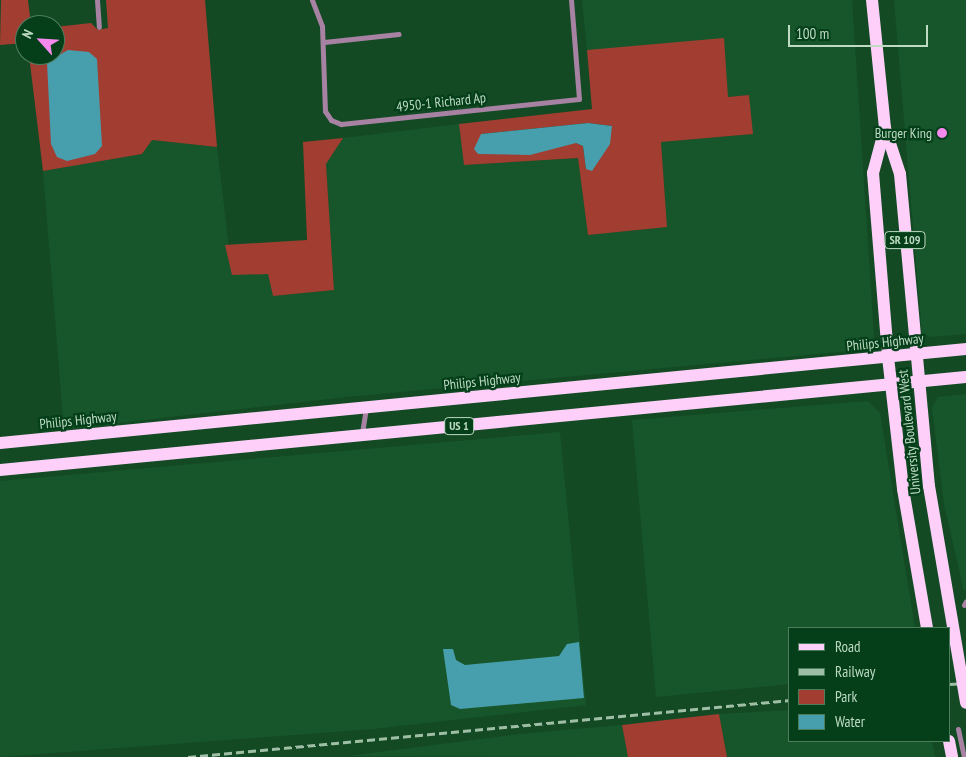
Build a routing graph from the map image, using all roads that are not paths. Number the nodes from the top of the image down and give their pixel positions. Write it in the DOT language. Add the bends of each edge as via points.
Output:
graph roads {
  1 [pos="97,0"];
  2 [pos="312,0"];
  3 [pos="571,0"];
  4 [pos="872,0"];
  5 [pos="99,27"];
  6 [pos="399,34"];
  7 [pos="324,42"];
  8 [pos="885,128"];
  9 [pos="966,349"];
  10 [pos="916,354"];
  11 [pos="888,357"];
  12 [pos="966,377"];
  13 [pos="918,382"];
  14 [pos="891,385"];
  15 [pos="366,408"];
  16 [pos="362,434"];
  17 [pos="0,443"];
  18 [pos="0,470"];
  19 [pos="927,627"];
  20 [pos="966,703"];
  21 [pos="958,728"];
  22 [pos="949,742"];
  23 [pos="952,757"];
  24 [pos="964,757"];
  1 -- 5 [label="street"];
  2 -- 7 [label="street, 4950-1 Richard Ap"];
  3 -- 7 [label="street, 4950-1 Richard Ap" via="579,99 341,124 330,120 325,111"];
  4 -- 8 [label="main road, University Boulevard West / SR 109"];
  6 -- 7 [label="street"];
  8 -- 10 [label="main road, University Boulevard West / SR 109" via="900,174"];
  8 -- 11 [label="main road, University Boulevard West / SR 109" via="873,173"];
  9 -- 10 [label="main road, Philips Highway / US 1"];
  10 -- 11 [label="main road, Philips Highway / US 1"];
  10 -- 13 [label="main road, University Boulevard West / SR 109"];
  11 -- 14 [label="main road, University Boulevard West / SR 109"];
  11 -- 15 [label="main road, Philips Highway / US 1"];
  12 -- 13 [label="main road, US 1"];
  13 -- 14 [label="main road, US 1"];
  13 -- 20 [label="main road, University Boulevard West / SR 109, bridge" via="929,486"];
  14 -- 16 [label="main road, US 1"];
  14 -- 19 [label="main road, University Boulevard West / SR 109" via="903,489"];
  15 -- 16 [label="street"];
  15 -- 17 [label="main road, Philips Highway / US 1"];
  16 -- 18 [label="main road, US 1"];
  21 -- 24 [label="street"];
  22 -- 23 [label="main road"];
}
